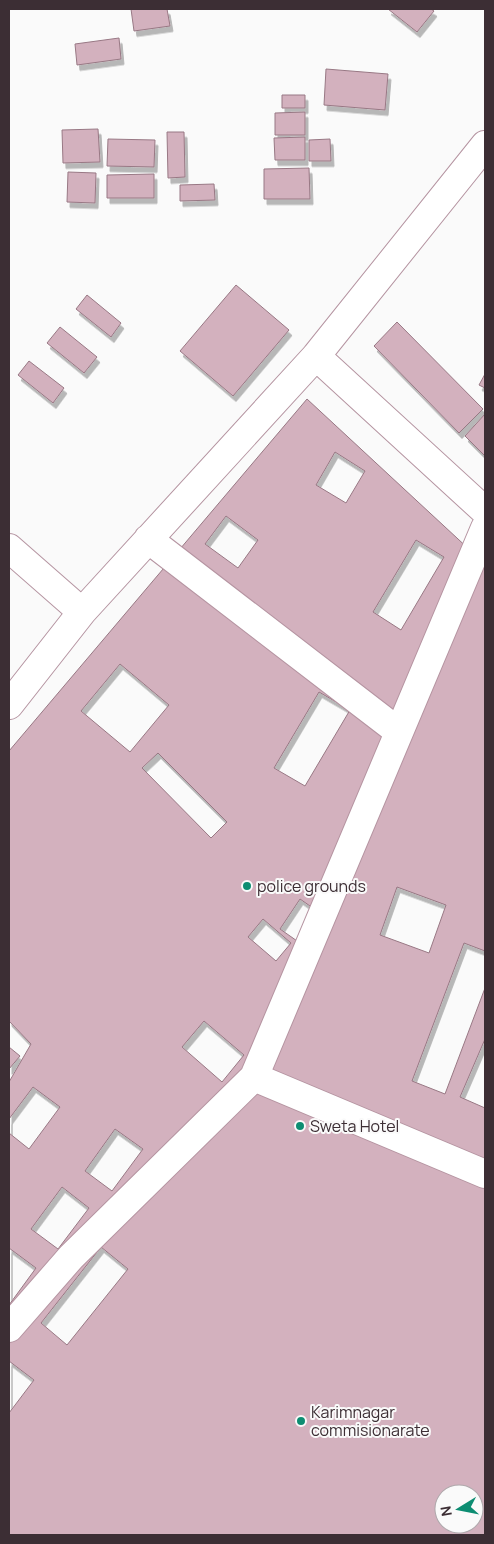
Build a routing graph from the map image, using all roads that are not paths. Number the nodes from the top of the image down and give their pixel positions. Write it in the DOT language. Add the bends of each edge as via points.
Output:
graph roads {
  1 [pos="485,145"];
  2 [pos="316,356"];
  3 [pos="485,511"];
  4 [pos="485,528"];
  5 [pos="148,539"];
  6 [pos="9,548"];
  7 [pos="82,612"];
  8 [pos="9,704"];
  9 [pos="399,732"];
  10 [pos="254,1077"];
  11 [pos="485,1174"];
  12 [pos="9,1328"];
  1 -- 2 [label="street"];
  2 -- 3 [label="street"];
  2 -- 5 [label="street"];
  4 -- 9 [label="street"];
  5 -- 7 [label="street"];
  5 -- 9 [label="street"];
  6 -- 7 [label="street"];
  7 -- 8 [label="street"];
  9 -- 10 [label="street"];
  10 -- 11 [label="street"];
  10 -- 12 [label="street" via="71,1257"];
}
